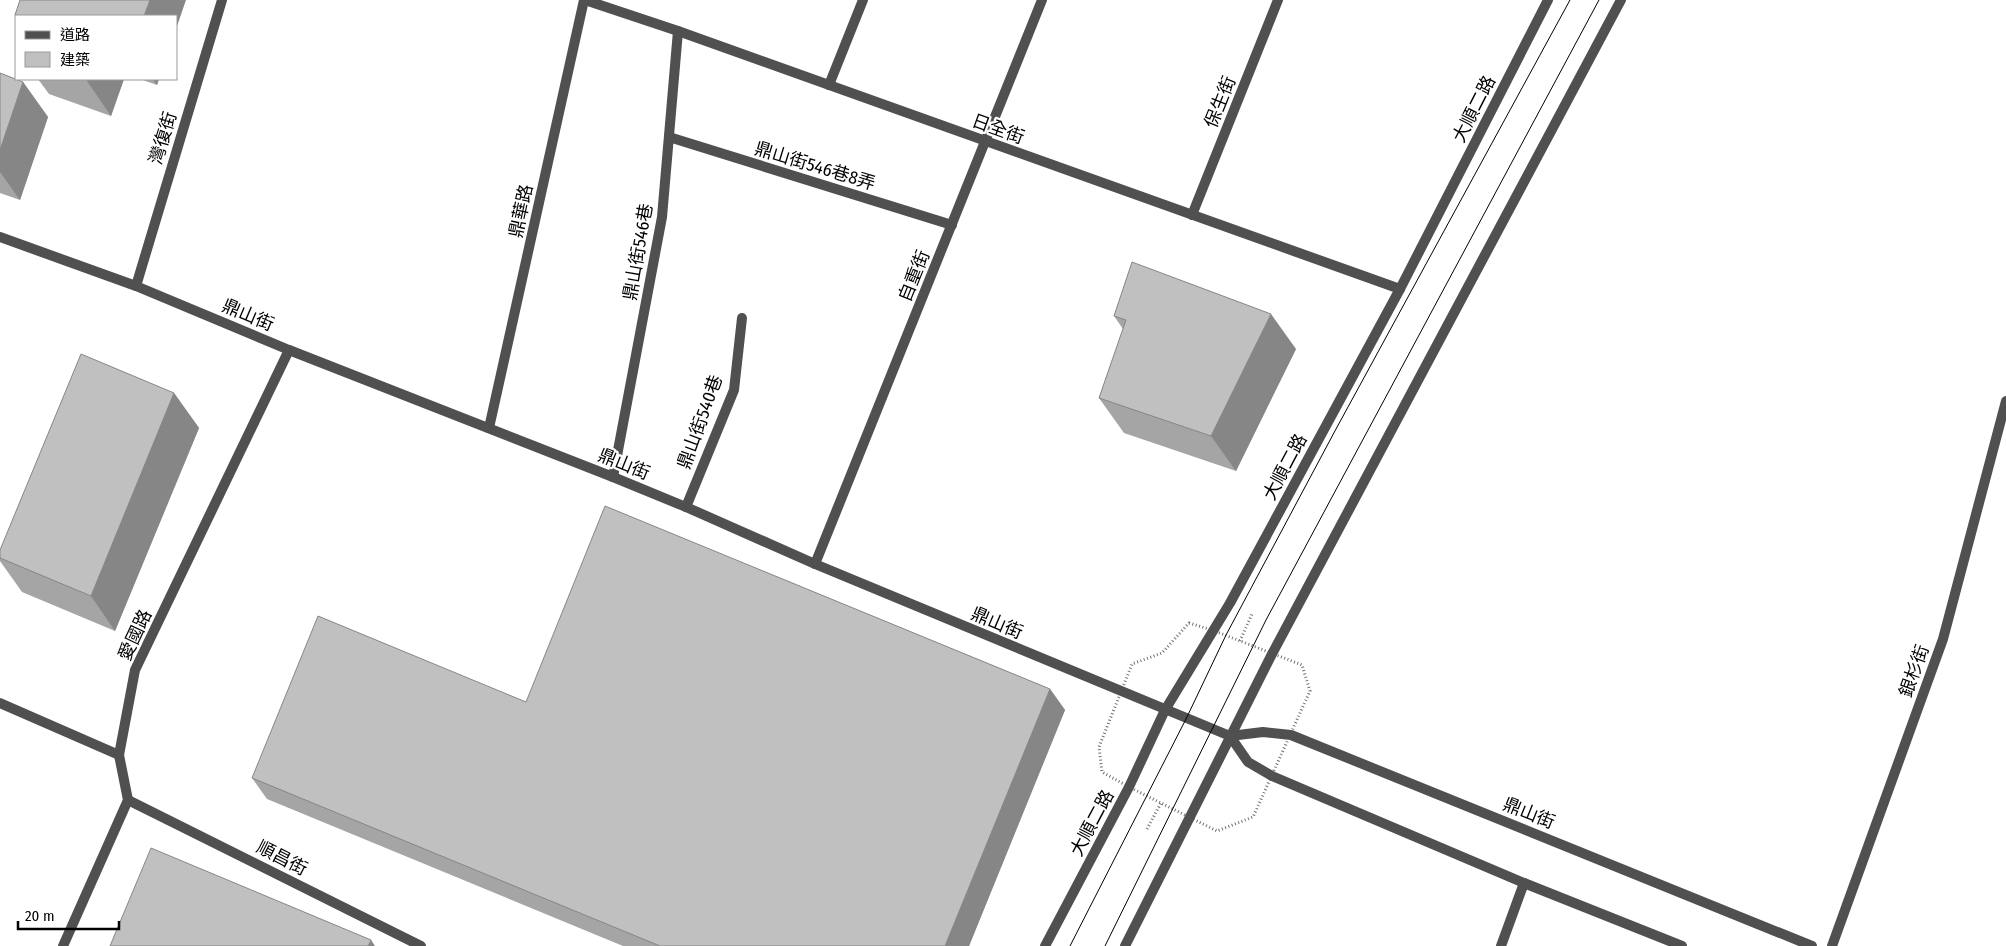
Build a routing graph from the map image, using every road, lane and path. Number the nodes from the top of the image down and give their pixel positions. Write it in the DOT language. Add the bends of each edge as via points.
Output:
graph roads {
  1 [pos="222,0"];
  2 [pos="584,0"];
  3 [pos="863,0"];
  4 [pos="1042,0"];
  5 [pos="1278,0"];
  6 [pos="1548,0"];
  7 [pos="1621,0"];
  8 [pos="678,31"];
  9 [pos="829,85"];
  10 [pos="669,137"];
  11 [pos="986,142"];
  12 [pos="1192,215"];
  13 [pos="952,225"];
  14 [pos="0,237"];
  15 [pos="136,286"];
  16 [pos="1400,289"];
  17 [pos="742,318"];
  18 [pos="289,350"];
  19 [pos="2006,401"];
  20 [pos="490,428"];
  21 [pos="613,477"];
  22 [pos="686,507"];
  23 [pos="816,564"];
  24 [pos="1252,614"];
  25 [pos="1240,641"];
  26 [pos="0,703"];
  27 [pos="1165,710"];
  28 [pos="1230,736"];
  29 [pos="119,755"];
  30 [pos="128,800"];
  31 [pos="1161,803"];
  32 [pos="1147,830"];
  33 [pos="1524,882"];
  34 [pos="62,946"];
  35 [pos="421,946"];
  36 [pos="1045,946"];
  37 [pos="1125,946"];
  38 [pos="1501,946"];
  39 [pos="1682,946"];
  40 [pos="1812,946"];
  41 [pos="1832,946"];
  1 -- 15 [label="street, 灣復街"];
  2 -- 8 [label="street, 日全街"];
  2 -- 20 [label="street, 鼎華路"];
  3 -- 9 [label="street"];
  4 -- 11 [label="street, 自重街"];
  5 -- 12 [label="street, 保生街"];
  6 -- 16 [label="street, 大順二路"];
  7 -- 28 [label="street"];
  8 -- 9 [label="street, 日全街"];
  8 -- 10 [label="street, 鼎山街546巷"];
  9 -- 11 [label="street, 日全街"];
  10 -- 13 [label="street, 鼎山街546巷8弄"];
  10 -- 21 [label="street, 鼎山街546巷" via="662,217"];
  11 -- 12 [label="street, 日全街"];
  11 -- 13 [label="street, 自重街"];
  12 -- 16 [label="street, 日全街"];
  13 -- 23 [label="street, 自重街"];
  14 -- 15 [label="street, 鼎山街"];
  15 -- 18 [label="street, 鼎山街"];
  16 -- 27 [label="street, 大順二路" via="1230,603"];
  17 -- 22 [label="street, 鼎山街540巷" via="734,390"];
  18 -- 20 [label="street, 鼎山街"];
  18 -- 29 [label="street, 愛國路" via="135,670"];
  19 -- 41 [label="street, 銀杉街" via="1943,639"];
  20 -- 21 [label="street, 鼎山街"];
  21 -- 22 [label="street, 鼎山街"];
  22 -- 23 [label="street, 鼎山街"];
  23 -- 27 [label="street, 鼎山街"];
  24 -- 25 [label="path"];
  26 -- 29 [label="street"];
  27 -- 28 [label="street, 鼎山街"];
  27 -- 36 [label="street, 大順二路" via="1129,787"];
  28 -- 33 [label="street" via="1248,762 1272,776"];
  28 -- 37 [label="street"];
  28 -- 40 [label="street, 鼎山街" via="1263,732 1291,734"];
  29 -- 30 [label="street, 愛國路"];
  30 -- 34 [label="street"];
  30 -- 35 [label="street, 順昌街"];
  31 -- 32 [label="path"];
  33 -- 38 [label="street"];
  33 -- 39 [label="street"];
}
